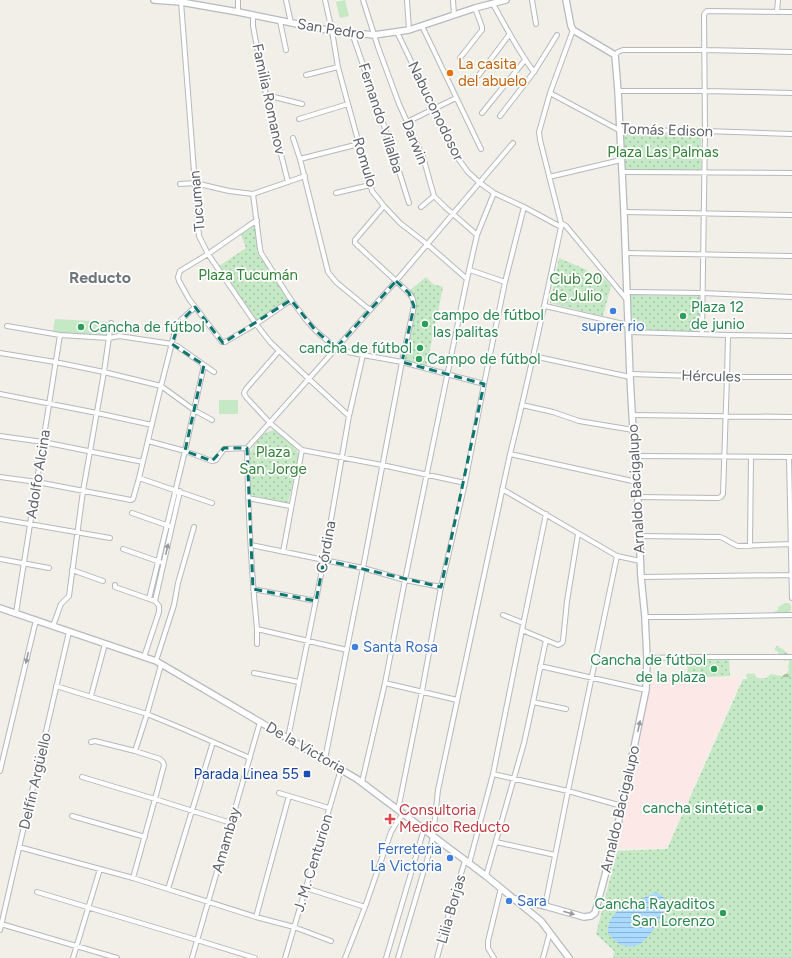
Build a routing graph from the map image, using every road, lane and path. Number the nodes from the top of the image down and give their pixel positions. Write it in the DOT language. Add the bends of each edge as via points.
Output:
graph roads {
  1 [pos="154,0"];
  2 [pos="238,0"];
  3 [pos="286,0"];
  4 [pos="324,0"];
  5 [pos="363,0"];
  6 [pos="407,0"];
  7 [pos="454,0"];
  8 [pos="506,0"];
  9 [pos="532,0"];
  10 [pos="566,0"];
  11 [pos="778,0"];
  12 [pos="167,1"];
  13 [pos="181,2"];
  14 [pos="483,3"];
  15 [pos="493,4"];
  16 [pos="475,8"];
  17 [pos="778,11"];
  18 [pos="238,12"];
  19 [pos="792,12"];
  20 [pos="253,15"];
  21 [pos="454,15"];
  22 [pos="280,21"];
  23 [pos="291,23"];
  24 [pos="536,24"];
  25 [pos="422,26"];
  26 [pos="409,30"];
  27 [pos="573,30"];
  28 [pos="332,31"];
  29 [pos="397,32"];
  30 [pos="352,33"];
  31 [pos="374,35"];
  32 [pos="509,35"];
  33 [pos="557,35"];
  34 [pos="286,50"];
  35 [pos="704,50"];
  36 [pos="792,52"];
  37 [pos="615,55"];
  38 [pos="460,58"];
  39 [pos="525,60"];
  40 [pos="338,66"];
  41 [pos="534,72"];
  42 [pos="306,75"];
  43 [pos="479,75"];
  44 [pos="618,91"];
  45 [pos="705,91"];
  46 [pos="792,93"];
  47 [pos="550,94"];
  48 [pos="266,95"];
  49 [pos="456,98"];
  50 [pos="302,104"];
  51 [pos="348,104"];
  52 [pos="434,109"];
  53 [pos="482,114"];
  54 [pos="500,116"];
  55 [pos="299,119"];
  56 [pos="407,122"];
  57 [pos="619,130"];
  58 [pos="705,131"];
  59 [pos="792,134"];
  60 [pos="293,138"];
  61 [pos="513,143"];
  62 [pos="359,144"];
  63 [pos="481,149"];
  64 [pos="300,159"];
  65 [pos="621,160"];
  66 [pos="622,172"];
  67 [pos="704,172"];
  68 [pos="792,173"];
  69 [pos="305,176"];
  70 [pos="549,177"];
  71 [pos="288,182"];
  72 [pos="195,183"];
  73 [pos="480,183"];
  74 [pos="180,184"];
  75 [pos="370,185"];
  76 [pos="494,193"];
  77 [pos="253,194"];
  78 [pos="336,194"];
  79 [pos="434,196"];
  80 [pos="408,203"];
  81 [pos="384,206"];
  82 [pos="420,207"];
  83 [pos="524,207"];
  84 [pos="624,212"];
  85 [pos="452,213"];
  86 [pos="704,213"];
  87 [pos="792,215"];
  88 [pos="257,220"];
  89 [pos="561,225"];
  90 [pos="477,234"];
  91 [pos="427,244"];
  92 [pos="625,253"];
  93 [pos="208,254"];
  94 [pos="703,254"];
  95 [pos="792,256"];
  96 [pos="470,270"];
  97 [pos="467,278"];
  98 [pos="396,280"];
  99 [pos="505,282"];
  100 [pos="627,292"];
  101 [pos="703,293"];
  102 [pos="792,296"];
  103 [pos="291,300"];
  104 [pos="628,301"];
  105 [pos="545,306"];
  106 [pos="195,307"];
  107 [pos="370,310"];
  108 [pos="111,323"];
  109 [pos="256,324"];
  110 [pos="628,325"];
  111 [pos="7,326"];
  112 [pos="629,332"];
  113 [pos="702,334"];
  114 [pos="60,335"];
  115 [pos="728,335"];
  116 [pos="792,336"];
  117 [pos="109,338"];
  118 [pos="172,344"];
  119 [pos="336,348"];
  120 [pos="279,351"];
  121 [pos="0,354"];
  122 [pos="362,355"];
  123 [pos="533,356"];
  124 [pos="56,362"];
  125 [pos="402,362"];
  126 [pos="204,365"];
  127 [pos="104,372"];
  128 [pos="214,372"];
  129 [pos="447,375"];
  130 [pos="630,375"];
  131 [pos="792,377"];
  132 [pos="727,378"];
  133 [pos="309,380"];
  134 [pos="484,384"];
  135 [pos="161,386"];
  136 [pos="0,394"];
  137 [pos="49,404"];
  138 [pos="522,405"];
  139 [pos="194,410"];
  140 [pos="97,413"];
  141 [pos="632,415"];
  142 [pos="349,416"];
  143 [pos="726,416"];
  144 [pos="792,417"];
  145 [pos="212,420"];
  146 [pos="270,423"];
  147 [pos="152,425"];
  148 [pos="633,430"];
  149 [pos="0,436"];
  150 [pos="148,441"];
  151 [pos="43,442"];
  152 [pos="247,448"];
  153 [pos="302,450"];
  154 [pos="185,451"];
  155 [pos="90,452"];
  156 [pos="510,454"];
  157 [pos="636,456"];
  158 [pos="724,457"];
  159 [pos="751,457"];
  160 [pos="790,457"];
  161 [pos="342,458"];
  162 [pos="143,462"];
  163 [pos="382,465"];
  164 [pos="427,475"];
  165 [pos="0,477"];
  166 [pos="139,478"];
  167 [pos="36,482"];
  168 [pos="637,482"];
  169 [pos="465,483"];
  170 [pos="502,489"];
  171 [pos="175,490"];
  172 [pos="83,491"];
  173 [pos="180,491"];
  174 [pos="637,497"];
  175 [pos="248,498"];
  176 [pos="212,503"];
  177 [pos="290,506"];
  178 [pos="791,511"];
  179 [pos="132,513"];
  180 [pos="546,514"];
  181 [pos="0,519"];
  182 [pos="30,525"];
  183 [pos="167,525"];
  184 [pos="194,527"];
  185 [pos="172,528"];
  186 [pos="78,532"];
  187 [pos="578,534"];
  188 [pos="639,536"];
  189 [pos="110,538"];
  190 [pos="791,544"];
  191 [pos="251,545"];
  192 [pos="750,546"];
  193 [pos="123,549"];
  194 [pos="282,552"];
  195 [pos="617,556"];
  196 [pos="0,559"];
  197 [pos="324,560"];
  198 [pos="640,561"];
  199 [pos="158,562"];
  200 [pos="24,563"];
  201 [pos="163,564"];
  202 [pos="49,568"];
  203 [pos="363,568"];
  204 [pos="72,570"];
  205 [pos="792,574"];
  206 [pos="641,577"];
  207 [pos="405,580"];
  208 [pos="103,581"];
  209 [pos="115,586"];
  210 [pos="441,587"];
  211 [pos="253,588"];
  212 [pos="792,598"];
  213 [pos="149,599"];
  214 [pos="155,601"];
  215 [pos="316,601"];
  216 [pos="0,608"];
  217 [pos="16,613"];
  218 [pos="503,615"];
  219 [pos="792,615"];
  220 [pos="645,617"];
  221 [pos="36,620"];
  222 [pos="523,623"];
  223 [pos="53,626"];
  224 [pos="257,629"];
  225 [pos="522,630"];
  226 [pos="69,632"];
  227 [pos="308,640"];
  228 [pos="546,640"];
  229 [pos="105,644"];
  230 [pos="257,644"];
  231 [pos="347,650"];
  232 [pos="144,657"];
  233 [pos="792,657"];
  234 [pos="647,658"];
  235 [pos="156,661"];
  236 [pos="161,665"];
  237 [pos="540,666"];
  238 [pos="254,672"];
  239 [pos="592,677"];
  240 [pos="299,682"];
  241 [pos="385,683"];
  242 [pos="56,686"];
  243 [pos="646,690"];
  244 [pos="422,691"];
  245 [pos="91,696"];
  246 [pos="457,700"];
  247 [pos="533,702"];
  248 [pos="566,709"];
  249 [pos="147,714"];
  250 [pos="260,722"];
  251 [pos="288,738"];
  252 [pos="91,742"];
  253 [pos="213,742"];
  254 [pos="135,751"];
  255 [pos="250,758"];
  256 [pos="324,759"];
  257 [pos="341,769"];
  258 [pos="0,771"];
  259 [pos="494,774"];
  260 [pos="82,777"];
  261 [pos="514,778"];
  262 [pos="362,782"];
  263 [pos="568,791"];
  264 [pos="279,793"];
  265 [pos="289,796"];
  266 [pos="155,799"];
  267 [pos="622,806"];
  268 [pos="329,808"];
  269 [pos="193,810"];
  270 [pos="401,812"];
  271 [pos="72,816"];
  272 [pos="231,823"];
  273 [pos="424,829"];
  274 [pos="432,836"];
  275 [pos="144,837"];
  276 [pos="496,842"];
  277 [pos="19,848"];
  278 [pos="556,855"];
  279 [pos="467,862"];
  280 [pos="100,869"];
  281 [pos="486,876"];
  282 [pos="133,878"];
  283 [pos="306,888"];
  284 [pos="501,888"];
  285 [pos="168,890"];
  286 [pos="37,892"];
  287 [pos="208,902"];
  288 [pos="526,905"];
  289 [pos="545,906"];
  290 [pos="365,907"];
  291 [pos="89,908"];
  292 [pos="256,917"];
  293 [pos="1,924"];
  294 [pos="294,927"];
  295 [pos="0,930"];
  296 [pos="550,932"];
  297 [pos="197,940"];
  298 [pos="330,941"];
  299 [pos="77,946"];
  300 [pos="74,958"];
  301 [pos="116,958"];
  302 [pos="192,958"];
  303 [pos="255,958"];
  304 [pos="285,958"];
  305 [pos="345,958"];
  306 [pos="386,958"];
  307 [pos="398,958"];
  308 [pos="437,958"];
  309 [pos="494,958"];
  310 [pos="543,958"];
  311 [pos="569,958"];
  1 -- 12 [label="main road, San Pedro"];
  2 -- 18 [label="street"];
  3 -- 23 [label="street"];
  4 -- 28 [label="street, Romulo"];
  5 -- 31 [label="street, Darwin"];
  6 -- 26 [label="street"];
  7 -- 21 [label="street"];
  8 -- 15 [label="main road, San Pedro"];
  9 -- 24 [label="street"];
  10 -- 27 [label="main road"];
  11 -- 17 [label="street"];
  12 -- 13 [label="main road, San Pedro"];
  13 -- 18 [label="main road, San Pedro"];
  13 -- 72 [label="street, Tucuman"];
  14 -- 15 [label="main road, San Pedro"];
  14 -- 16 [label="main road, San Pedro"];
  15 -- 32 [label="street"];
  16 -- 21 [label="main road, San Pedro"];
  16 -- 38 [label="street" via="482,30"];
  17 -- 19 [label="street"];
  17 -- 35 [label="street" via="707,11 704,13"];
  18 -- 20 [label="main road, San Pedro"];
  20 -- 22 [label="main road, San Pedro"];
  20 -- 48 [label="street, Familia Romanov"];
  21 -- 25 [label="main road, San Pedro"];
  22 -- 23 [label="main road, San Pedro"];
  22 -- 34 [label="street"];
  23 -- 28 [label="main road, San Pedro"];
  25 -- 26 [label="main road, San Pedro"];
  25 -- 49 [label="street"];
  26 -- 29 [label="main road, San Pedro"];
  27 -- 37 [label="main road"];
  27 -- 47 [label="street"];
  28 -- 30 [label="main road, San Pedro"];
  28 -- 40 [label="street, Romulo"];
  29 -- 31 [label="main road, San Pedro"];
  29 -- 52 [label="street, Nabuconodosor"];
  30 -- 31 [label="main road, San Pedro"];
  30 -- 80 [label="street, Fernando Villalba"];
  31 -- 56 [label="street, Darwin"];
  32 -- 39 [label="street"];
  32 -- 43 [label="street"];
  33 -- 41 [label="street"];
  35 -- 36 [label="street"];
  35 -- 37 [label="street" via="623,50"];
  35 -- 45 [label="street"];
  37 -- 44 [label="main road, Arnaldo Bacigalupo"];
  39 -- 41 [label="street"];
  39 -- 53 [label="street"];
  40 -- 42 [label="street"];
  40 -- 51 [label="street, Romulo"];
  41 -- 54 [label="street"];
  44 -- 45 [label="street"];
  44 -- 57 [label="main road, Arnaldo Bacigalupo"];
  45 -- 46 [label="street"];
  45 -- 58 [label="street"];
  47 -- 57 [label="street, Tomás Edison"];
  47 -- 70 [label="street" via="539,132"];
  48 -- 50 [label="street"];
  48 -- 71 [label="street, Familia Romanov"];
  49 -- 52 [label="street"];
  49 -- 63 [label="street"];
  51 -- 55 [label="street"];
  51 -- 62 [label="street, Romulo"];
  52 -- 56 [label="street"];
  52 -- 73 [label="street, Nabuconodosor" via="457,157"];
  56 -- 79 [label="street, Darwin" via="423,157"];
  57 -- 58 [label="street, Tomás Edison"];
  57 -- 65 [label="main road, Arnaldo Bacigalupo"];
  58 -- 59 [label="street, Tomás Edison"];
  58 -- 67 [label="street"];
  60 -- 64 [label="street"];
  61 -- 73 [label="street"];
  62 -- 64 [label="street"];
  62 -- 75 [label="street, Romulo"];
  64 -- 69 [label="street"];
  65 -- 66 [label="main road, Arnaldo Bacigalupo"];
  65 -- 70 [label="street"];
  66 -- 67 [label="street"];
  66 -- 84 [label="main road, Arnaldo Bacigalupo"];
  67 -- 68 [label="street"];
  67 -- 86 [label="street"];
  69 -- 71 [label="street"];
  69 -- 107 [label="street" via="328,272 336,282"];
  70 -- 89 [label="street"];
  71 -- 77 [label="street"];
  72 -- 74 [label="street"];
  72 -- 77 [label="street"];
  72 -- 93 [label="street, Tucuman" via="199,236"];
  73 -- 76 [label="street, Nabuconodosor"];
  73 -- 85 [label="street"];
  75 -- 78 [label="street"];
  75 -- 81 [label="street, Romulo"];
  76 -- 83 [label="street, Nabuconodosor"];
  76 -- 90 [label="street"];
  77 -- 88 [label="street"];
  79 -- 82 [label="street"];
  79 -- 85 [label="street"];
  81 -- 91 [label="street, Romulo" via="400,223"];
  81 -- 98 [label="street" via="354,242"];
  83 -- 89 [label="street, Nabuconodosor"];
  83 -- 99 [label="street"];
  84 -- 86 [label="street"];
  84 -- 92 [label="main road, Arnaldo Bacigalupo"];
  85 -- 90 [label="street"];
  85 -- 91 [label="street"];
  86 -- 87 [label="street"];
  86 -- 94 [label="street"];
  88 -- 93 [label="street"];
  88 -- 103 [label="street" via="261,253"];
  89 -- 104 [label="street" via="566,226"];
  89 -- 105 [label="street"];
  90 -- 96 [label="street"];
  91 -- 97 [label="street, Romulo"];
  91 -- 98 [label="street"];
  92 -- 94 [label="street"];
  92 -- 100 [label="main road, Arnaldo Bacigalupo"];
  93 -- 106 [label="street" via="180,272 178,277"];
  93 -- 109 [label="street, Tucuman"];
  94 -- 95 [label="street"];
  94 -- 101 [label="street"];
  96 -- 97 [label="street"];
  96 -- 99 [label="street"];
  97 -- 129 [label="street"];
  98 -- 107 [label="street"];
  98 -- 125 [label="street" via="409,292 414,305"];
  99 -- 134 [label="street"];
  100 -- 101 [label="street"];
  100 -- 104 [label="main road, Arnaldo Bacigalupo"];
  101 -- 102 [label="street"];
  101 -- 113 [label="street"];
  103 -- 109 [label="street"];
  103 -- 119 [label="street" via="316,331"];
  104 -- 110 [label="main road, Arnaldo Bacigalupo"];
  105 -- 110 [label="street"];
  105 -- 123 [label="street"];
  106 -- 109 [label="street" via="222,342"];
  106 -- 118 [label="street" via="179,323"];
  107 -- 119 [label="street"];
  108 -- 117 [label="street"];
  109 -- 120 [label="street, Tucuman"];
  110 -- 112 [label="main road, Arnaldo Bacigalupo"];
  111 -- 114 [label="street"];
  112 -- 113 [label="street"];
  112 -- 130 [label="main road, Arnaldo Bacigalupo"];
  113 -- 115 [label="street"];
  114 -- 117 [label="street"];
  114 -- 124 [label="street, Adolfo Alcina"];
  115 -- 116 [label="street"];
  115 -- 132 [label="street"];
  117 -- 118 [label="street" via="119,336"];
  117 -- 127 [label="street"];
  118 -- 126 [label="street"];
  118 -- 135 [label="street"];
  119 -- 122 [label="street"];
  119 -- 133 [label="street"];
  120 -- 133 [label="street, Tucuman"];
  120 -- 146 [label="street" via="244,393"];
  121 -- 124 [label="street"];
  122 -- 125 [label="street"];
  122 -- 142 [label="street, Córdina"];
  123 -- 130 [label="street, Hércules"];
  123 -- 138 [label="street"];
  124 -- 127 [label="street"];
  124 -- 137 [label="street, Adolfo Alcina"];
  125 -- 129 [label="street"];
  125 -- 163 [label="street"];
  126 -- 128 [label="street"];
  126 -- 139 [label="street"];
  127 -- 135 [label="street"];
  127 -- 140 [label="street"];
  129 -- 134 [label="street"];
  129 -- 164 [label="street"];
  130 -- 132 [label="street, Hércules"];
  130 -- 141 [label="main road, Arnaldo Bacigalupo"];
  131 -- 132 [label="street, Hércules"];
  132 -- 143 [label="street"];
  133 -- 142 [label="street, Tucuman"];
  133 -- 146 [label="street"];
  134 -- 169 [label="street"];
  135 -- 139 [label="street"];
  135 -- 147 [label="street"];
  136 -- 137 [label="street"];
  137 -- 140 [label="street"];
  137 -- 151 [label="street, Adolfo Alcina"];
  138 -- 148 [label="street" via="592,424"];
  138 -- 156 [label="street"];
  139 -- 145 [label="street"];
  139 -- 154 [label="street"];
  140 -- 147 [label="street"];
  140 -- 155 [label="street"];
  141 -- 143 [label="street"];
  141 -- 148 [label="main road, Arnaldo Bacigalupo"];
  142 -- 161 [label="street, Córdina"];
  143 -- 144 [label="street"];
  143 -- 158 [label="street"];
  146 -- 152 [label="street"];
  146 -- 153 [label="street"];
  147 -- 150 [label="street"];
  148 -- 157 [label="main road, Arnaldo Bacigalupo"];
  149 -- 151 [label="street"];
  150 -- 154 [label="street"];
  150 -- 162 [label="street"];
  151 -- 155 [label="street"];
  151 -- 167 [label="street, Adolfo Alcina"];
  152 -- 154 [label="street" via="226,448 212,461"];
  152 -- 175 [label="street"];
  153 -- 161 [label="street"];
  153 -- 177 [label="street"];
  154 -- 171 [label="street"];
  155 -- 162 [label="street"];
  155 -- 172 [label="street"];
  156 -- 168 [label="street"];
  156 -- 170 [label="street"];
  157 -- 158 [label="street"];
  157 -- 168 [label="main road, Arnaldo Bacigalupo"];
  158 -- 159 [label="street"];
  158 -- 174 [label="street" via="721,497"];
  159 -- 160 [label="street"];
  159 -- 192 [label="street"];
  160 -- 178 [label="street"];
  161 -- 163 [label="street"];
  161 -- 197 [label="street, Córdina"];
  162 -- 166 [label="street"];
  163 -- 164 [label="street"];
  163 -- 203 [label="street"];
  164 -- 169 [label="street"];
  164 -- 207 [label="street"];
  165 -- 167 [label="street"];
  166 -- 171 [label="street"];
  166 -- 172 [label="street" via="132,500"];
  167 -- 172 [label="street"];
  167 -- 182 [label="street, Adolfo Alcina"];
  168 -- 174 [label="main road, Arnaldo Bacigalupo"];
  169 -- 210 [label="street"];
  170 -- 180 [label="street"];
  170 -- 246 [label="street"];
  171 -- 173 [label="street"];
  171 -- 183 [label="street"];
  172 -- 186 [label="street"];
  173 -- 176 [label="street"];
  173 -- 185 [label="street"];
  174 -- 188 [label="main road, Arnaldo Bacigalupo"];
  175 -- 177 [label="street"];
  175 -- 191 [label="street"];
  177 -- 194 [label="street"];
  178 -- 190 [label="street"];
  179 -- 183 [label="street"];
  180 -- 187 [label="street"];
  180 -- 222 [label="street, Lilia Borjas"];
  181 -- 182 [label="street"];
  182 -- 186 [label="street"];
  182 -- 200 [label="street, Adolfo Alcina"];
  183 -- 185 [label="street"];
  183 -- 199 [label="street"];
  184 -- 235 [label="street" via="174,605"];
  201 -- 185 [label="street, one-way"];
  186 -- 189 [label="street"];
  186 -- 204 [label="street"];
  187 -- 195 [label="street"];
  187 -- 228 [label="street" via="563,641 560,645"];
  188 -- 192 [label="street" via="720,537 738,546"];
  188 -- 198 [label="main road, Arnaldo Bacigalupo"];
  190 -- 192 [label="street"];
  190 -- 205 [label="street"];
  191 -- 194 [label="street"];
  191 -- 211 [label="street"];
  193 -- 199 [label="street"];
  194 -- 197 [label="street"];
  195 -- 198 [label="street"];
  195 -- 239 [label="street"];
  196 -- 200 [label="street"];
  197 -- 203 [label="street"];
  197 -- 215 [label="street, Córdina"];
  198 -- 206 [label="main road, Arnaldo Bacigalupo"];
  199 -- 201 [label="street"];
  199 -- 213 [label="street"];
  200 -- 202 [label="street"];
  200 -- 217 [label="street, Adolfo Alcina"];
  201 -- 214 [label="street"];
  203 -- 207 [label="street"];
  203 -- 231 [label="street"];
  204 -- 208 [label="street"];
  204 -- 223 [label="street" via="69,596 61,604"];
  205 -- 206 [label="street"];
  205 -- 212 [label="street"];
  206 -- 220 [label="main road, Arnaldo Bacigalupo"];
  207 -- 210 [label="street"];
  207 -- 241 [label="street"];
  209 -- 213 [label="street"];
  210 -- 244 [label="street"];
  211 -- 215 [label="street"];
  211 -- 224 [label="street"];
  213 -- 214 [label="street"];
  214 -- 232 [label="street" via="159,606 159,612"];
  215 -- 227 [label="street, Córdina"];
  216 -- 217 [label="main road, De la Victoria"];
  217 -- 221 [label="main road, De la Victoria"];
  218 -- 222 [label="street"];
  219 -- 220 [label="street"];
  220 -- 234 [label="main road, Arnaldo Bacigalupo"];
  221 -- 223 [label="main road, De la Victoria"];
  221 -- 258 [label="street, one-way"];
  222 -- 225 [label="street, Lilia Borjas"];
  223 -- 226 [label="main road, De la Victoria"];
  224 -- 227 [label="street"];
  224 -- 230 [label="street"];
  225 -- 228 [label="street"];
  225 -- 259 [label="street, Lilia Borjas"];
  226 -- 229 [label="main road, De la Victoria"];
  226 -- 242 [label="street, Delfín Argüello"];
  227 -- 231 [label="street"];
  227 -- 240 [label="street, Córdina"];
  228 -- 237 [label="street"];
  229 -- 232 [label="main road, De la Victoria"];
  229 -- 245 [label="street"];
  231 -- 256 [label="street"];
  232 -- 235 [label="main road, De la Victoria"];
  233 -- 234 [label="street"];
  234 -- 243 [label="main road, Arnaldo Bacigalupo"];
  235 -- 236 [label="main road, De la Victoria"];
  236 -- 249 [label="street"];
  236 -- 250 [label="main road, De la Victoria"];
  237 -- 239 [label="street"];
  237 -- 247 [label="street"];
  238 -- 240 [label="street"];
  239 -- 243 [label="street"];
  239 -- 263 [label="street"];
  240 -- 251 [label="street, Córdina"];
  241 -- 244 [label="street"];
  241 -- 262 [label="street"];
  242 -- 245 [label="street"];
  242 -- 277 [label="street, Delfín Argüello"];
  267 -- 243 [label="main road, Arnaldo Bacigalupo, one-way"];
  244 -- 246 [label="street"];
  244 -- 270 [label="street"];
  245 -- 249 [label="street"];
  246 -- 274 [label="street" via="438,790"];
  247 -- 248 [label="street"];
  247 -- 261 [label="street"];
  249 -- 253 [label="street"];
  249 -- 254 [label="street"];
  250 -- 251 [label="main road, De la Victoria"];
  250 -- 255 [label="street, Amambay"];
  251 -- 256 [label="main road, De la Victoria"];
  252 -- 254 [label="street"];
  253 -- 255 [label="street"];
  253 -- 269 [label="street"];
  254 -- 266 [label="street" via="163,762"];
  255 -- 272 [label="street, Amambay"];
  256 -- 257 [label="main road, De la Victoria"];
  257 -- 262 [label="main road, De la Victoria"];
  257 -- 268 [label="street, J. M. Centurion"];
  259 -- 261 [label="street"];
  259 -- 279 [label="street, Lilia Borjas"];
  260 -- 266 [label="street"];
  261 -- 263 [label="street"];
  261 -- 276 [label="street"];
  262 -- 270 [label="main road, De la Victoria"];
  263 -- 267 [label="street"];
  263 -- 278 [label="street"];
  264 -- 265 [label="street"];
  265 -- 268 [label="street"];
  265 -- 292 [label="street"];
  266 -- 269 [label="street"];
  266 -- 275 [label="street"];
  289 -- 267 [label="main road, Arnaldo Bacigalupo, one-way" via="584,917 595,913"];
  268 -- 283 [label="street, J. M. Centurion"];
  269 -- 272 [label="street"];
  269 -- 285 [label="street"];
  270 -- 273 [label="main road, De la Victoria"];
  270 -- 290 [label="street" via="391,832"];
  271 -- 275 [label="street"];
  272 -- 287 [label="street, Amambay"];
  273 -- 274 [label="main road, De la Victoria"];
  273 -- 306 [label="street"];
  274 -- 279 [label="main road, De la Victoria"];
  274 -- 307 [label="street"];
  275 -- 282 [label="street"];
  276 -- 278 [label="street"];
  276 -- 281 [label="street"];
  277 -- 280 [label="street"];
  277 -- 293 [label="street, Delfín Argüello"];
  278 -- 289 [label="street"];
  279 -- 281 [label="main road, De la Victoria"];
  279 -- 308 [label="street, Lilia Borjas" via="452,902"];
  280 -- 282 [label="street"];
  280 -- 291 [label="street"];
  281 -- 284 [label="main road, De la Victoria"];
  282 -- 285 [label="street"];
  283 -- 290 [label="street"];
  283 -- 294 [label="street, J. M. Centurion"];
  284 -- 288 [label="main road, De la Victoria"];
  284 -- 309 [label="street" via="488,941 488,948"];
  285 -- 287 [label="street"];
  286 -- 291 [label="street"];
  287 -- 292 [label="street"];
  287 -- 297 [label="street, Amambay"];
  288 -- 289 [label="main road, Arnaldo Bacigalupo"];
  288 -- 296 [label="main road, De la Victoria"];
  290 -- 305 [label="street"];
  291 -- 297 [label="street"];
  291 -- 299 [label="street"];
  292 -- 294 [label="street"];
  293 -- 295 [label="street, Delfín Argüello"];
  293 -- 299 [label="street"];
  294 -- 298 [label="street"];
  294 -- 304 [label="street, J. M. Centurion"];
  296 -- 310 [label="street"];
  296 -- 311 [label="main road, De la Victoria"];
  297 -- 302 [label="street, Amambay"];
  297 -- 303 [label="street"];
  299 -- 300 [label="street"];
  299 -- 301 [label="street"];
}
